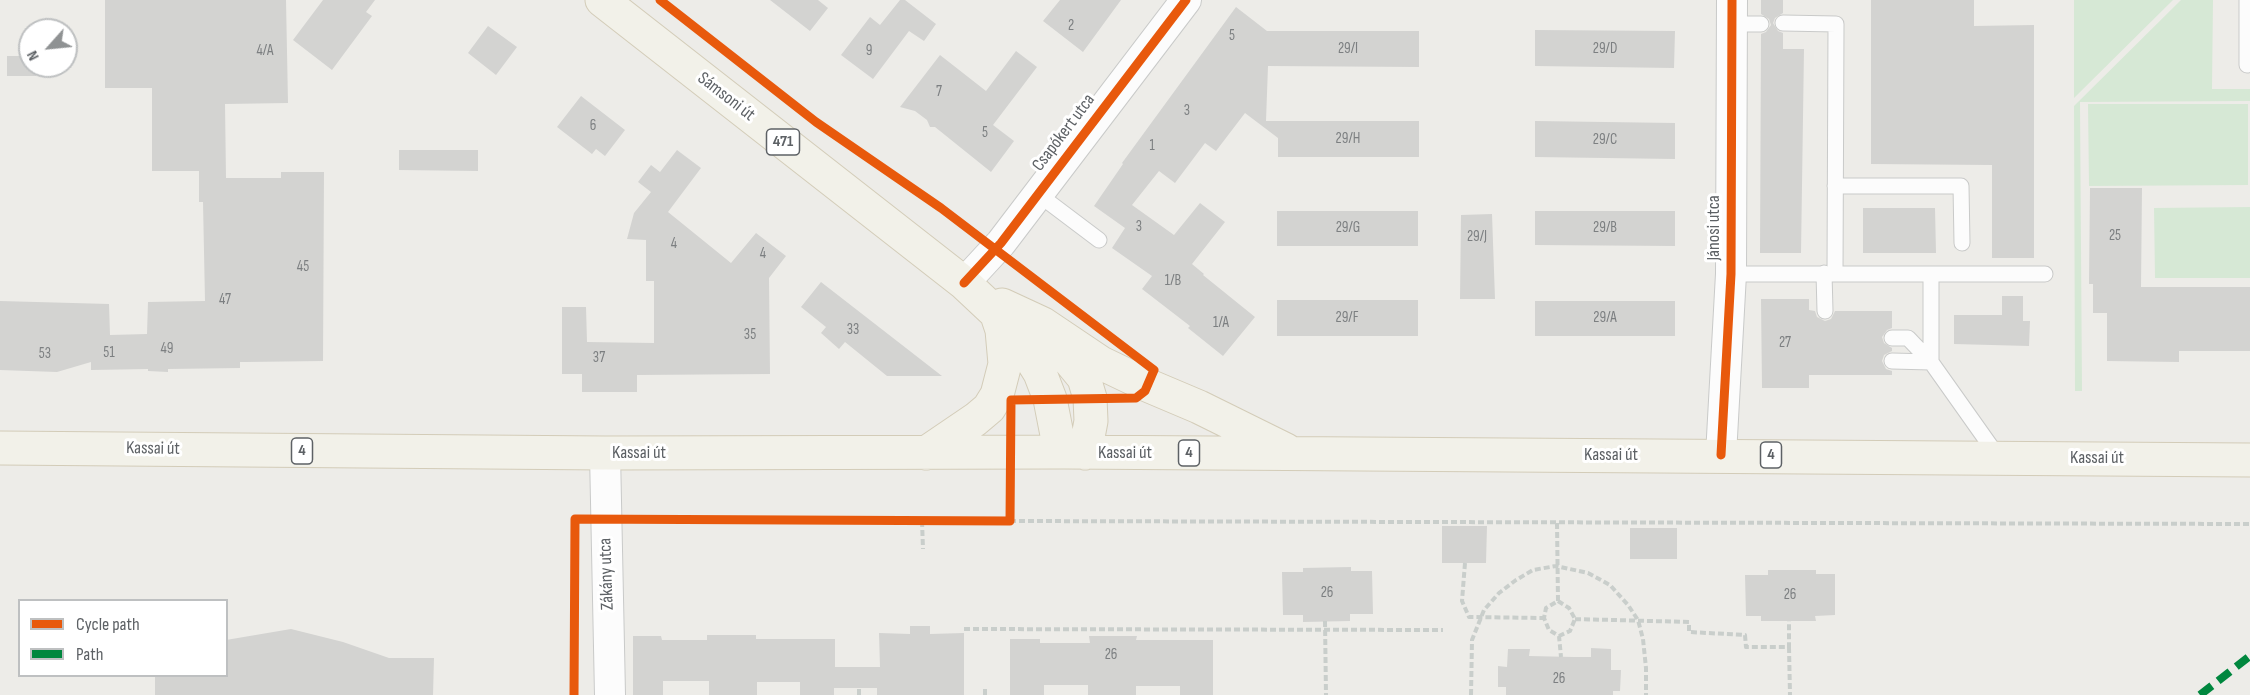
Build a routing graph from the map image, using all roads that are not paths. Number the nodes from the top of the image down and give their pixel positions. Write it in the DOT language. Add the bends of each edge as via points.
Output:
graph roads {
  1 [pos="602,0"];
  2 [pos="1186,0"];
  3 [pos="2247,0"];
  4 [pos="1732,12"];
  5 [pos="1783,23"];
  6 [pos="1761,24"];
  7 [pos="2247,65"];
  8 [pos="1835,186"];
  9 [pos="1038,194"];
  10 [pos="1099,240"];
  11 [pos="1962,243"];
  12 [pos="1830,273"];
  13 [pos="1731,274"];
  14 [pos="1931,274"];
  15 [pos="2045,274"];
  16 [pos="964,283"];
  17 [pos="999,309"];
  18 [pos="1825,311"];
  19 [pos="1892,338"];
  20 [pos="1892,361"];
  21 [pos="1931,362"];
  22 [pos="0,448"];
  23 [pos="1075,452"];
  24 [pos="604,453"];
  25 [pos="926,453"];
  26 [pos="1293,454"];
  27 [pos="1721,455"];
  28 [pos="1999,458"];
  29 [pos="2250,460"];
  30 [pos="610,695"];
  1 -- 16 [label="main road, Sámsoni út / 471"];
  2 -- 9 [label="street, Csapókert utca"];
  3 -- 7 [label="lane"];
  4 -- 6 [label="lane"];
  4 -- 13 [label="street, Jánosi utca"];
  5 -- 8 [label="lane" via="1836,24"];
  8 -- 11 [label="lane" via="1961,186"];
  8 -- 12 [label="lane"];
  9 -- 10 [label="lane"];
  9 -- 16 [label="street, Csapókert utca"];
  12 -- 13 [label="lane"];
  12 -- 14 [label="lane"];
  12 -- 18 [label="lane"];
  13 -- 27 [label="street, Jánosi utca"];
  14 -- 15 [label="lane"];
  14 -- 21 [label="lane"];
  16 -- 17 [label="main road, Sámsoni út / 471"];
  17 -- 23 [label="main road, Sámsoni út / 471" via="1040,373 1058,440"];
  17 -- 25 [label="main road" via="1005,364 996,395 976,419"];
  17 -- 26 [label="main road" via="1043,324 1101,363"];
  19 -- 21 [label="lane" via="1908,338"];
  20 -- 21 [label="lane"];
  21 -- 28 [label="lane"];
  22 -- 24 [label="main road, Kassai út / 4"];
  23 -- 25 [label="main road, Kassai út / 4"];
  23 -- 26 [label="main road, Kassai út / 4"];
  24 -- 25 [label="main road, Kassai út / 4"];
  24 -- 30 [label="street, Zákány utca"];
  26 -- 27 [label="main road, Kassai út / 4"];
  27 -- 28 [label="main road, Kassai út / 4"];
  28 -- 29 [label="main road, Kassai út / 4"];
}
